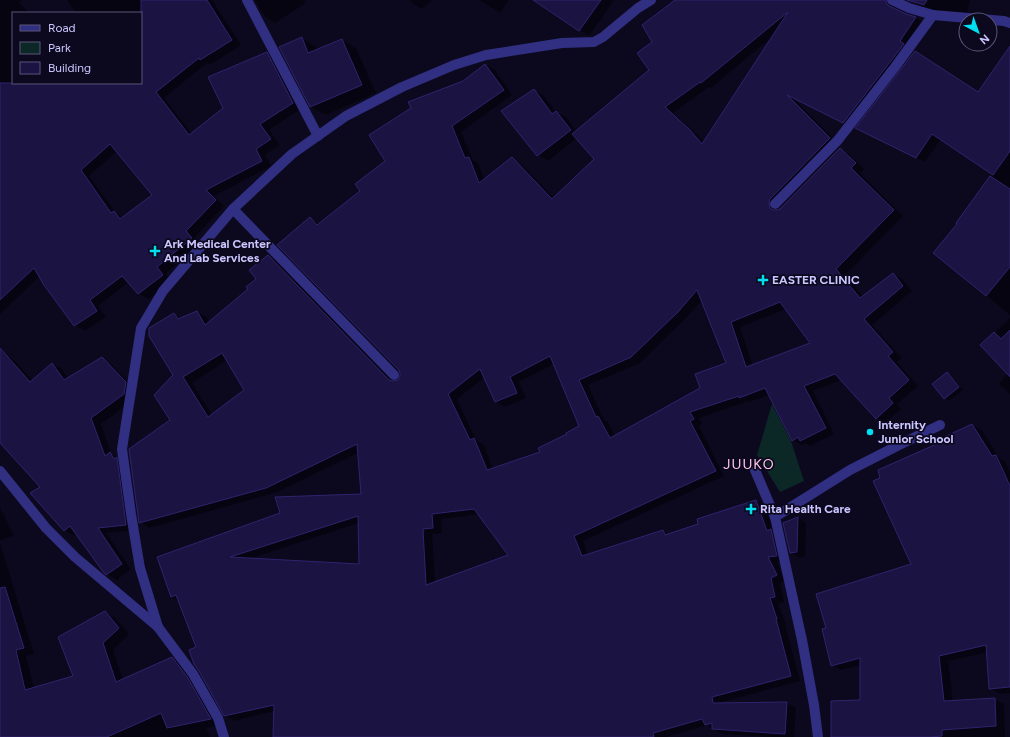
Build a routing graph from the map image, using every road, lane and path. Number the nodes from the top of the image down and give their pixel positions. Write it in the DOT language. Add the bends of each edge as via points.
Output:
graph roads {
  1 [pos="247,0"];
  2 [pos="651,0"];
  3 [pos="892,0"];
  4 [pos="933,15"];
  5 [pos="1010,22"];
  6 [pos="318,136"];
  7 [pos="775,204"];
  8 [pos="233,209"];
  9 [pos="394,375"];
  10 [pos="940,425"];
  11 [pos="755,470"];
  12 [pos="0,471"];
  13 [pos="775,517"];
  14 [pos="158,627"];
  15 [pos="224,737"];
  16 [pos="818,737"];
  1 -- 6 [label="street"];
  2 -- 6 [label="street" via="594,42 562,43 522,49 486,55 454,65 402,87 346,116"];
  3 -- 4 [label="street"];
  4 -- 5 [label="street"];
  4 -- 7 [label="street" via="838,140"];
  6 -- 8 [label="street" via="292,154"];
  8 -- 9 [label="street"];
  8 -- 14 [label="street" via="164,291 141,328 122,450 140,568"];
  10 -- 13 [label="street" via="850,470"];
  11 -- 13 [label="street"];
  12 -- 14 [label="street" via="46,528 70,552"];
  13 -- 16 [label="street" via="802,640"];
  14 -- 15 [label="street" via="193,674 218,718"];
}
